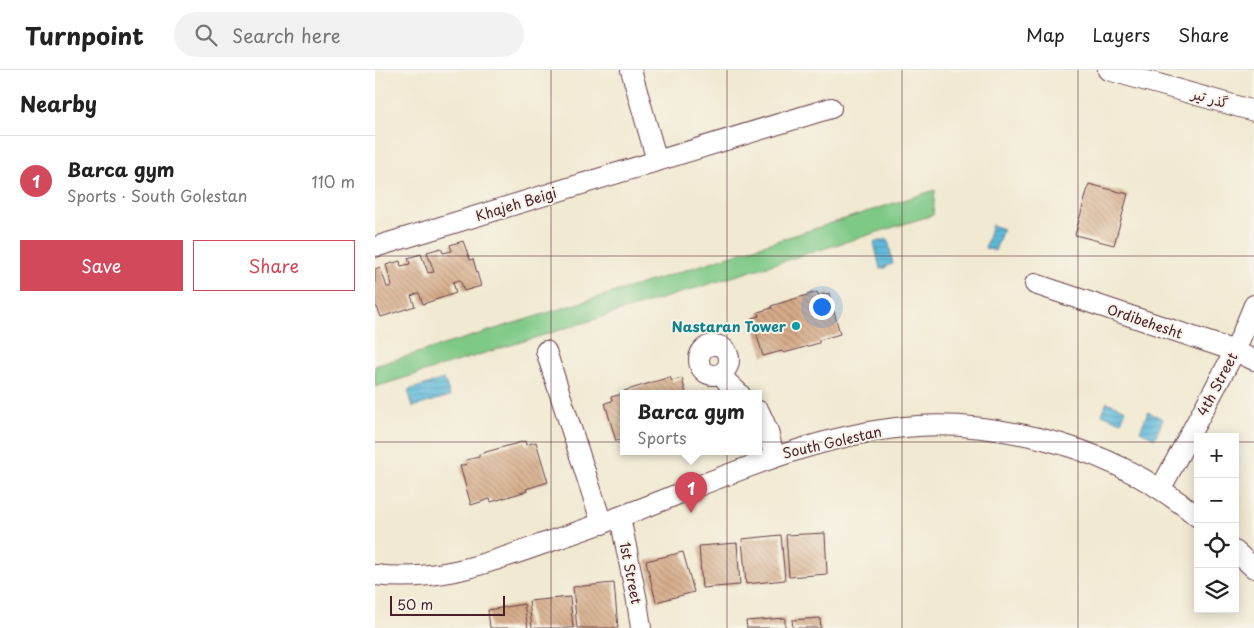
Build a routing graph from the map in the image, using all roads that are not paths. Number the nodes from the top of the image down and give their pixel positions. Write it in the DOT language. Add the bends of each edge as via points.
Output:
graph roads {
  1 [pos="631,70"];
  2 [pos="1108,70"];
  3 [pos="831,108"];
  4 [pos="1254,111"];
  5 [pos="657,161"];
  6 [pos="375,247"];
  7 [pos="1035,284"];
  8 [pos="1254,304"];
  9 [pos="546,351"];
  10 [pos="1235,351"];
  11 [pos="1254,360"];
  12 [pos="722,373"];
  13 [pos="736,390"];
  14 [pos="762,418"];
  15 [pos="774,456"];
  16 [pos="1161,488"];
  17 [pos="1194,514"];
  18 [pos="611,521"];
  19 [pos="1239,555"];
  20 [pos="1254,568"];
  21 [pos="375,575"];
  22 [pos="641,628"];
  1 -- 5 [label="street"];
  2 -- 4 [label="street, گذر تیر"];
  3 -- 5 [label="street, Khajeh Beigi"];
  5 -- 6 [label="street, Khajeh Beigi"];
  7 -- 10 [label="street, Ordibehesht"];
  8 -- 10 [label="street, 4th Street"];
  9 -- 18 [label="street, 1st Street"];
  10 -- 11 [label="street, Ordibehesht"];
  10 -- 16 [label="street, 4th Street"];
  12 -- 13 [label="street"];
  14 -- 15 [label="street"];
  15 -- 16 [label="street, South Golestan" via="846,436 882,430 919,426 985,427 1090,453"];
  15 -- 18 [label="street, South Golestan"];
  16 -- 17 [label="street, South Golestan"];
  18 -- 21 [label="street, South Golestan" via="473,568 433,575"];
  18 -- 22 [label="street, 1st Street" via="637,602"];
  19 -- 20 [label="street"];
}
